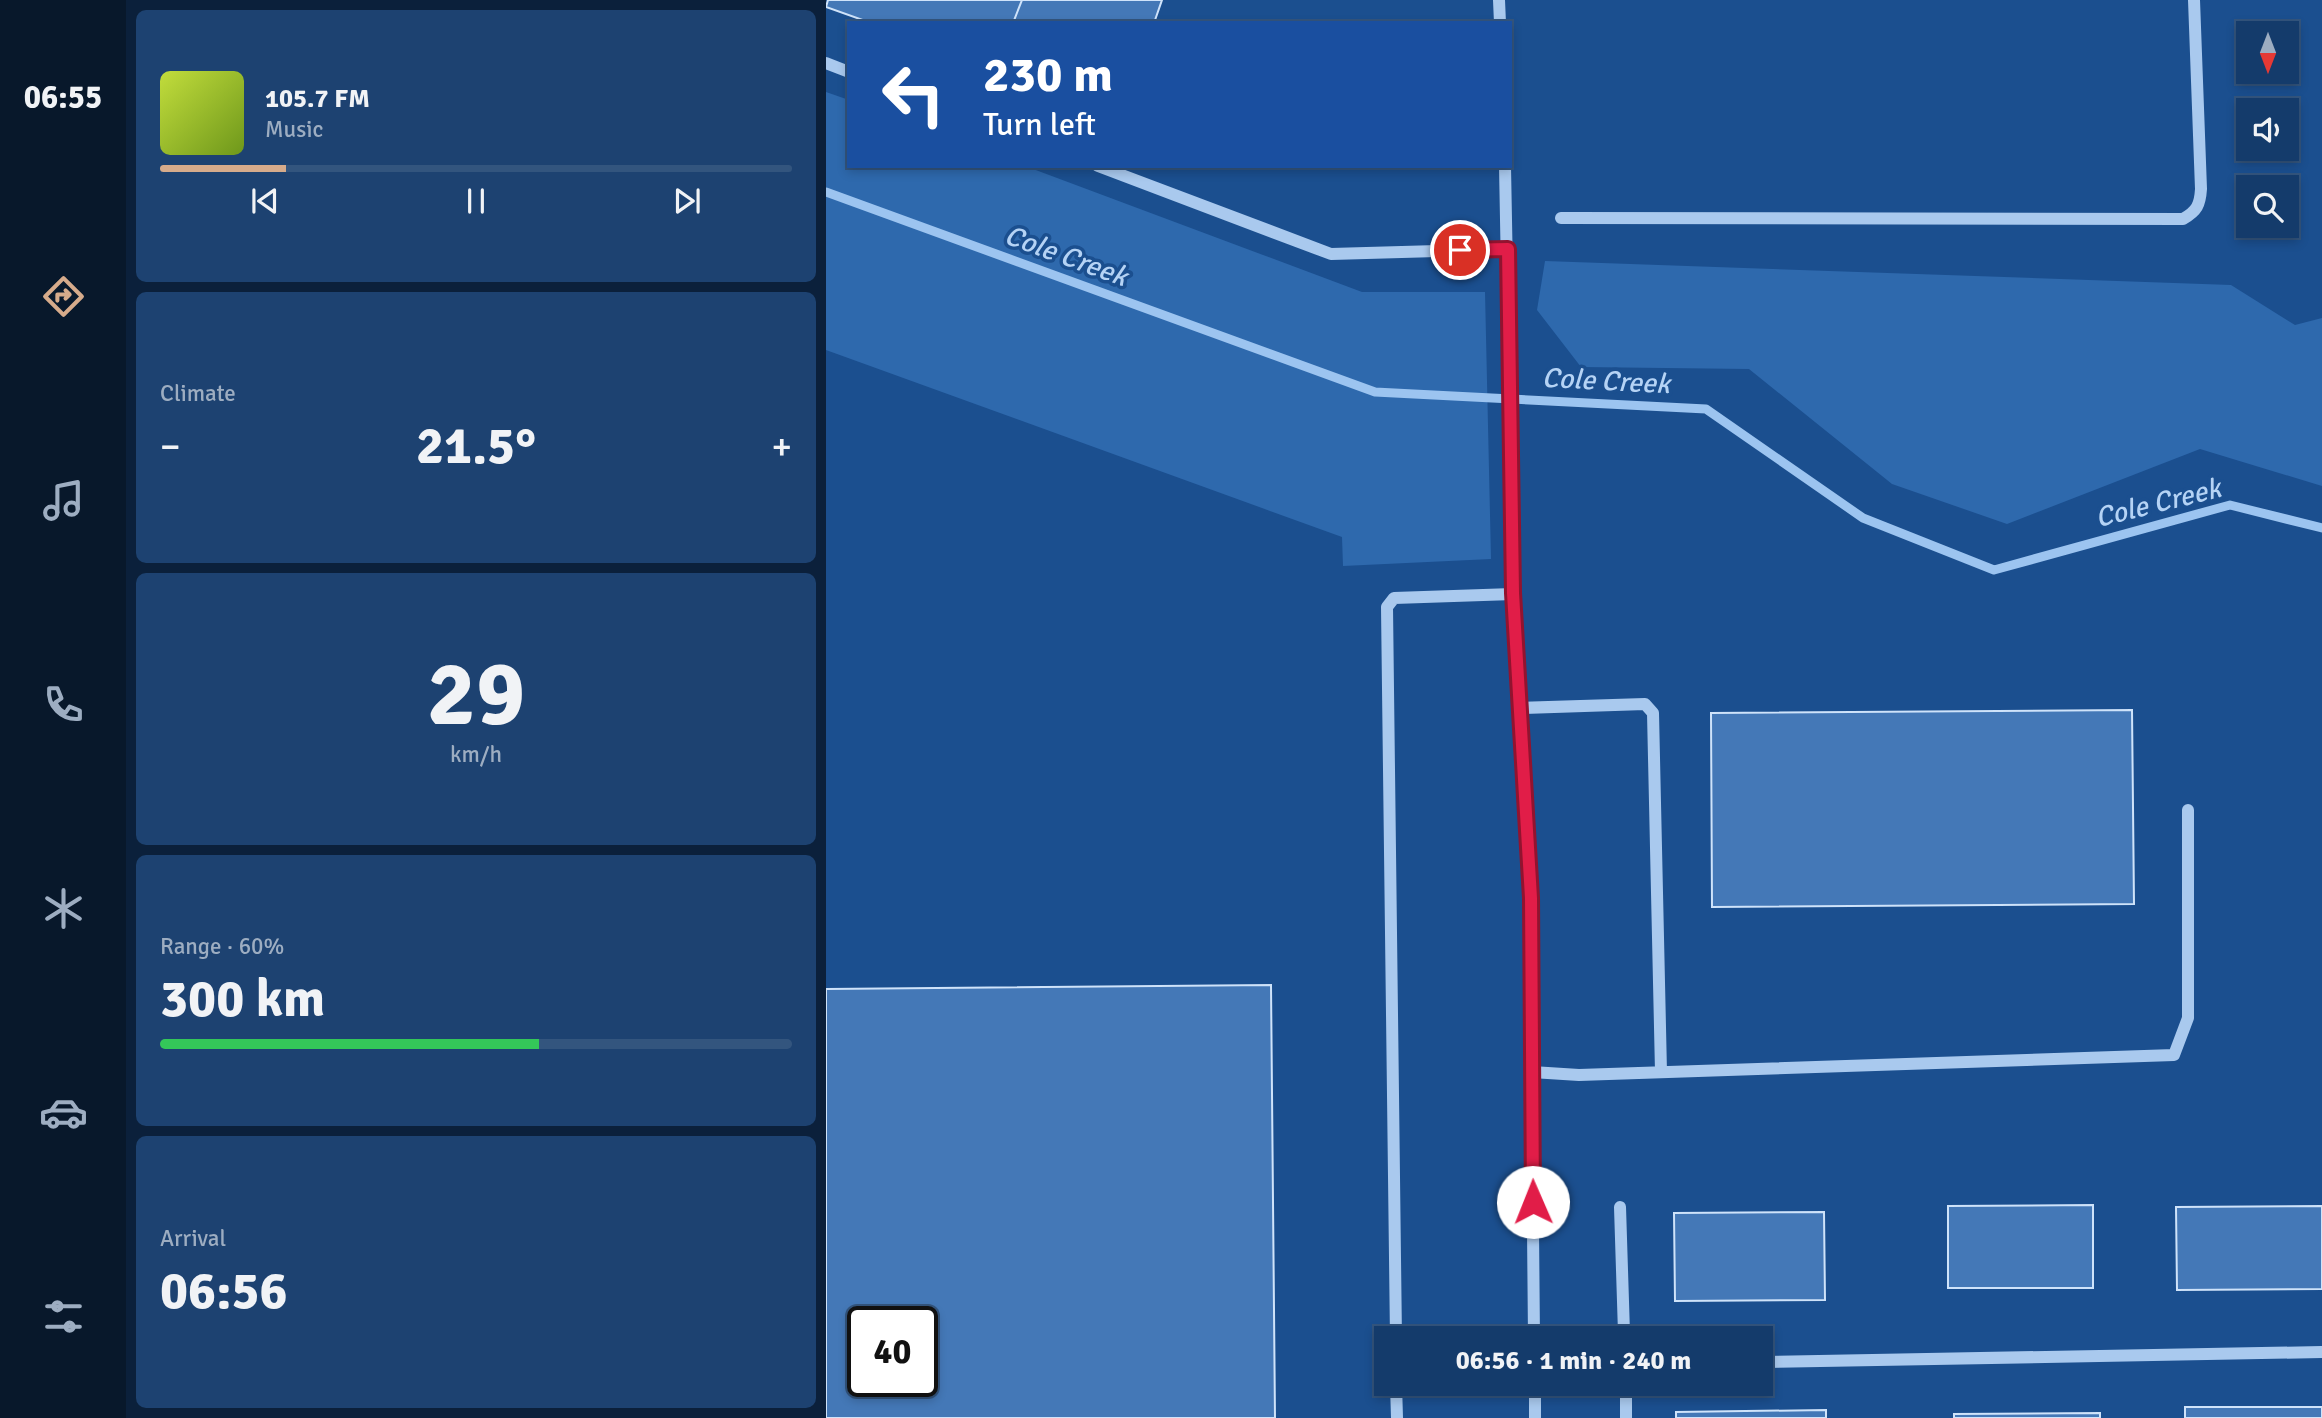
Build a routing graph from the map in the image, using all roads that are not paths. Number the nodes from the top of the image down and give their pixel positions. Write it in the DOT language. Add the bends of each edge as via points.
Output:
graph roads {
  1 [pos="1499,0"];
  2 [pos="2194,0"];
  3 [pos="1500,21"];
  4 [pos="826,63"];
  5 [pos="847,71"];
  6 [pos="1103,168"];
  7 [pos="1505,168"];
  8 [pos="1561,218"];
  9 [pos="1508,249"];
  10 [pos="1513,593"];
  11 [pos="1520,708"];
  12 [pos="2188,810"];
  13 [pos="1532,1072"];
  14 [pos="1661,1072"];
  15 [pos="1620,1207"];
  16 [pos="1396,1326"];
  17 [pos="1534,1326"];
  18 [pos="1625,1326"];
  19 [pos="2322,1352"];
  20 [pos="1773,1362"];
  21 [pos="1396,1396"];
  22 [pos="1535,1396"];
  23 [pos="1626,1396"];
  24 [pos="1397,1418"];
  25 [pos="1535,1418"];
  26 [pos="1626,1418"];
  1 -- 3 [label="street"];
  2 -- 8 [label="street" via="2201,189 2195,212 2183,219"];
  4 -- 5 [label="street"];
  6 -- 9 [label="street" via="1331,254"];
  7 -- 9 [label="street"];
  9 -- 10 [label="street"];
  10 -- 11 [label="street"];
  10 -- 16 [label="street" via="1394,598 1387,607"];
  11 -- 13 [label="street" via="1531,898"];
  11 -- 14 [label="street" via="1645,705 1653,713"];
  12 -- 14 [label="street" via="2188,1018 2174,1055"];
  13 -- 14 [label="street"];
  13 -- 17 [label="street"];
  15 -- 18 [label="street"];
  19 -- 20 [label="street"];
  21 -- 24 [label="street"];
  22 -- 25 [label="street"];
  23 -- 26 [label="street"];
}
